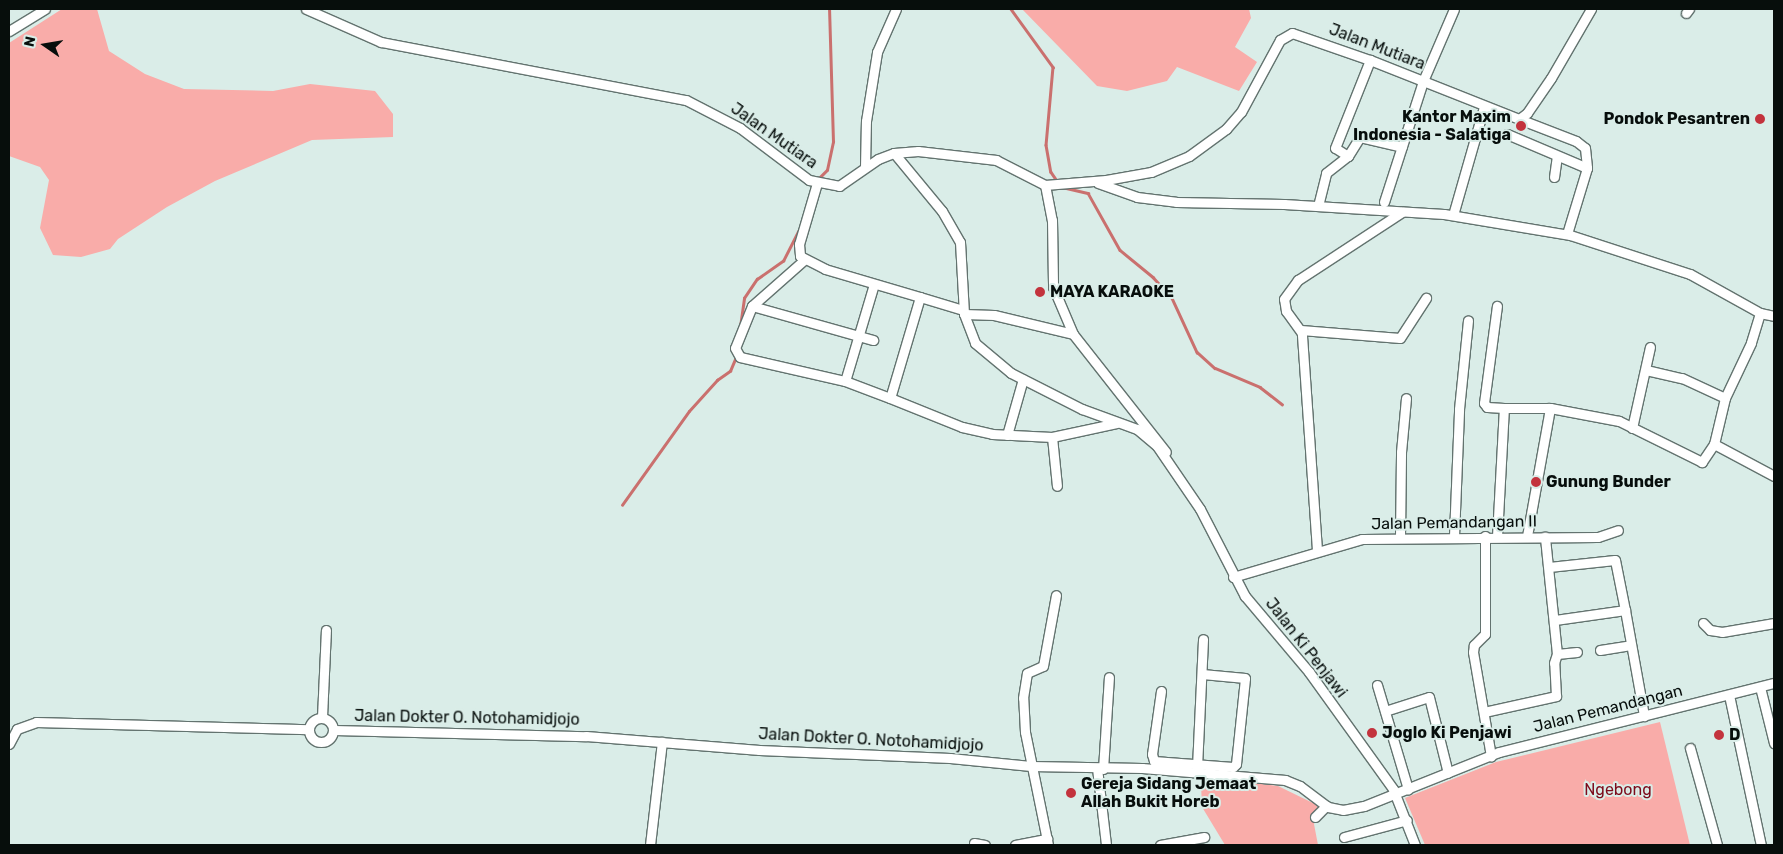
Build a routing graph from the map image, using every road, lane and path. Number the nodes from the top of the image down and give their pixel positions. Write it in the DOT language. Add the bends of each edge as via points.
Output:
graph roads {
  1 [pos="45,9"];
  2 [pos="306,9"];
  3 [pos="896,9"];
  4 [pos="1454,9"];
  5 [pos="1591,9"];
  6 [pos="9,31"];
  7 [pos="1370,60"];
  8 [pos="1423,81"];
  9 [pos="1484,107"];
  10 [pos="1522,121"];
  11 [pos="1507,134"];
  12 [pos="1524,141"];
  13 [pos="1402,147"];
  14 [pos="894,153"];
  15 [pos="1348,156"];
  16 [pos="1557,156"];
  17 [pos="865,167"];
  18 [pos="1587,168"];
  19 [pos="1554,177"];
  20 [pos="816,182"];
  21 [pos="1094,182"];
  22 [pos="1045,185"];
  23 [pos="1384,202"];
  24 [pos="1318,206"];
  25 [pos="1402,211"];
  26 [pos="1453,215"];
  27 [pos="1567,234"];
  28 [pos="804,260"];
  29 [pos="874,284"];
  30 [pos="920,297"];
  31 [pos="1426,298"];
  32 [pos="752,306"];
  33 [pos="1498,306"];
  34 [pos="964,312"];
  35 [pos="1760,313"];
  36 [pos="1774,316"];
  37 [pos="1468,320"];
  38 [pos="1301,330"];
  39 [pos="1073,334"];
  40 [pos="859,336"];
  41 [pos="873,340"];
  42 [pos="1650,347"];
  43 [pos="1646,370"];
  44 [pos="1023,379"];
  45 [pos="845,381"];
  46 [pos="890,398"];
  47 [pos="1406,398"];
  48 [pos="1725,398"];
  49 [pos="1504,408"];
  50 [pos="1550,408"];
  51 [pos="1119,423"];
  52 [pos="1632,428"];
  53 [pos="1007,435"];
  54 [pos="1052,437"];
  55 [pos="1714,444"];
  56 [pos="1168,459"];
  57 [pos="1774,476"];
  58 [pos="1057,486"];
  59 [pos="1618,530"];
  60 [pos="1454,536"];
  61 [pos="1485,536"];
  62 [pos="1497,536"];
  63 [pos="1528,536"];
  64 [pos="1400,537"];
  65 [pos="1545,537"];
  66 [pos="1317,550"];
  67 [pos="1549,567"];
  68 [pos="1233,576"];
  69 [pos="1056,595"];
  70 [pos="1625,610"];
  71 [pos="1555,620"];
  72 [pos="1703,623"];
  73 [pos="1774,623"];
  74 [pos="326,630"];
  75 [pos="1204,639"];
  76 [pos="1631,645"];
  77 [pos="1600,650"];
  78 [pos="1576,652"];
  79 [pos="1557,654"];
  80 [pos="1202,674"];
  81 [pos="1109,677"];
  82 [pos="1774,683"];
  83 [pos="1378,685"];
  84 [pos="1760,687"];
  85 [pos="1161,691"];
  86 [pos="1729,695"];
  87 [pos="1385,711"];
  88 [pos="1484,712"];
  89 [pos="1644,716"];
  90 [pos="322,717"];
  91 [pos="309,729"];
  92 [pos="334,730"];
  93 [pos="662,742"];
  94 [pos="1774,743"];
  95 [pos="9,744"];
  96 [pos="1690,748"];
  97 [pos="1491,756"];
  98 [pos="1031,766"];
  99 [pos="1197,768"];
  100 [pos="1100,769"];
  101 [pos="1448,773"];
  102 [pos="1408,789"];
  103 [pos="1396,794"];
  104 [pos="1326,806"];
  105 [pos="1316,817"];
  106 [pos="1407,820"];
  107 [pos="1204,837"];
  108 [pos="1344,837"];
  109 [pos="1048,842"];
  110 [pos="974,843"];
  111 [pos="650,845"];
  112 [pos="985,845"];
  113 [pos="1015,845"];
  114 [pos="1106,845"];
  115 [pos="1160,845"];
  116 [pos="1415,845"];
  117 [pos="1717,845"];
  118 [pos="1762,845"];
  1 -- 6 [label="street"];
  2 -- 20 [label="street, Jalan Mutiara" via="381,42 686,100 740,128 795,171"];
  3 -- 17 [label="street" via="876,52 866,121"];
  4 -- 8 [label="street"];
  5 -- 10 [label="street"];
  7 -- 8 [label="street, Jalan Mutiara"];
  7 -- 15 [label="street" via="1335,148"];
  7 -- 21 [label="street, Jalan Mutiara" via="1318,40 1286,35 1280,40 1241,112 1207,144 1151,172"];
  8 -- 9 [label="street, Jalan Mutiara"];
  8 -- 13 [label="street"];
  9 -- 10 [label="street, Jalan Mutiara"];
  9 -- 26 [label="street"];
  10 -- 12 [label="street"];
  10 -- 18 [label="street, Jalan Mutiara" via="1576,141 1585,148 1589,157"];
  11 -- 12 [label="street"];
  12 -- 16 [label="street"];
  13 -- 15 [label="street" via="1361,136"];
  13 -- 23 [label="street"];
  14 -- 17 [label="street, Jalan Mutiara"];
  14 -- 22 [label="street, Jalan Mutiara" via="918,151 984,157"];
  14 -- 34 [label="street" via="951,224 963,258"];
  15 -- 24 [label="street" via="1326,173"];
  16 -- 18 [label="street"];
  16 -- 19 [label="street"];
  17 -- 20 [label="street, Jalan Mutiara" via="840,186"];
  18 -- 27 [label="street"];
  20 -- 28 [label="street" via="799,244 800,256"];
  21 -- 22 [label="street, Jalan Mutiara"];
  21 -- 24 [label="street" via="1137,197 1176,202"];
  22 -- 39 [label="street" via="1052,220 1053,287"];
  24 -- 25 [label="street"];
  25 -- 26 [label="street"];
  25 -- 38 [label="street" via="1293,284 1284,299 1284,307"];
  26 -- 27 [label="street"];
  27 -- 35 [label="street" via="1690,274"];
  28 -- 29 [label="street"];
  28 -- 32 [label="street"];
  29 -- 30 [label="street"];
  29 -- 40 [label="street"];
  30 -- 34 [label="street"];
  30 -- 46 [label="street"];
  31 -- 38 [label="street" via="1402,338"];
  32 -- 40 [label="street"];
  32 -- 45 [label="street" via="736,344 740,357"];
  33 -- 49 [label="street" via="1484,403 1487,407"];
  34 -- 39 [label="street" via="994,315"];
  34 -- 44 [label="street" via="970,335 983,351"];
  35 -- 36 [label="street"];
  35 -- 48 [label="street" via="1751,343"];
  37 -- 60 [label="street" via="1459,409"];
  38 -- 66 [label="street"];
  39 -- 56 [label="street" via="1161,441"];
  40 -- 41 [label="street"];
  40 -- 45 [label="street"];
  42 -- 43 [label="street"];
  43 -- 48 [label="street" via="1682,378"];
  43 -- 52 [label="street"];
  44 -- 51 [label="street" via="1082,409"];
  44 -- 53 [label="street"];
  45 -- 46 [label="street"];
  46 -- 53 [label="street" via="962,427"];
  47 -- 64 [label="street" via="1401,452"];
  48 -- 55 [label="street"];
  49 -- 50 [label="street"];
  49 -- 62 [label="street"];
  50 -- 52 [label="street" via="1601,416"];
  50 -- 63 [label="street"];
  51 -- 54 [label="street"];
  51 -- 56 [label="street" via="1142,432"];
  52 -- 55 [label="street" via="1698,462 1706,459"];
  53 -- 54 [label="street"];
  54 -- 58 [label="street"];
  55 -- 57 [label="street"];
  56 -- 68 [label="street, Jalan Ki Penjawi" via="1200,509"];
  59 -- 65 [label="street, Jalan Pemandangan II" via="1599,536"];
  60 -- 61 [label="street, Jalan Pemandangan II"];
  60 -- 64 [label="street, Jalan Pemandangan II"];
  61 -- 62 [label="street, Jalan Pemandangan II"];
  61 -- 88 [label="street" via="1485,634 1474,645 1473,652"];
  62 -- 63 [label="street, Jalan Pemandangan II"];
  63 -- 65 [label="street, Jalan Pemandangan II"];
  64 -- 66 [label="street, Jalan Pemandangan II" via="1362,539"];
  65 -- 67 [label="street"];
  66 -- 68 [label="street, Jalan Pemandangan II"];
  67 -- 70 [label="street" via="1614,560"];
  67 -- 71 [label="street"];
  68 -- 103 [label="street, Jalan Ki Penjawi" via="1255,608 1309,672"];
  69 -- 98 [label="street" via="1043,666 1027,673 1025,684 1025,732"];
  70 -- 71 [label="street"];
  70 -- 76 [label="street"];
  71 -- 79 [label="street"];
  72 -- 73 [label="street" via="1710,630 1722,632"];
  74 -- 90 [label="street"];
  75 -- 80 [label="street"];
  76 -- 77 [label="street"];
  76 -- 89 [label="street"];
  78 -- 79 [label="street"];
  79 -- 88 [label="street" via="1554,697"];
  80 -- 99 [label="street"];
  80 -- 99 [label="street" via="1242,677 1246,681 1236,764 1232,768"];
  81 -- 100 [label="street"];
  82 -- 84 [label="street, Jalan Pemandangan"];
  83 -- 87 [label="street"];
  84 -- 86 [label="street, Jalan Pemandangan"];
  84 -- 94 [label="street"];
  85 -- 99 [label="street" via="1153,758 1159,762"];
  86 -- 89 [label="street, Jalan Pemandangan"];
  86 -- 118 [label="street"];
  87 -- 101 [label="street" via="1429,697"];
  87 -- 102 [label="street"];
  88 -- 97 [label="street"];
  89 -- 97 [label="street, Jalan Pemandangan"];
  90 -- 91 [label="street" via="312,722"];
  90 -- 92 [label="street, Jalan Dokter O. Notohamidjojo" via="331,722"];
  91 -- 92 [label="street, Jalan Dokter O. Notohamidjojo" via="313,740 321,743 328,741"];
  91 -- 95 [label="street" via="36,722 17,729"];
  92 -- 93 [label="street, Jalan Dokter O. Notohamidjojo" via="576,735"];
  93 -- 98 [label="street, Jalan Dokter O. Notohamidjojo" via="759,750 989,760"];
  93 -- 111 [label="street"];
  96 -- 117 [label="street"];
  97 -- 101 [label="street, Jalan Pemandangan"];
  98 -- 100 [label="street, Jalan Dokter O. Notohamidjojo"];
  98 -- 109 [label="street"];
  99 -- 100 [label="street, Jalan Dokter O. Notohamidjojo"];
  99 -- 104 [label="street, Jalan Dokter O. Notohamidjojo" via="1285,780 1300,786"];
  100 -- 114 [label="street"];
  101 -- 102 [label="street, Jalan Pemandangan"];
  102 -- 103 [label="street, Jalan Pemandangan"];
  103 -- 104 [label="street" via="1343,810"];
  103 -- 106 [label="street, Jalan Ki Penjawi"];
  104 -- 105 [label="street"];
  106 -- 108 [label="street"];
  106 -- 116 [label="street, Jalan Ki Penjawi"];
  107 -- 115 [label="street"];
  109 -- 113 [label="street"];
  110 -- 112 [label="street"];
}
